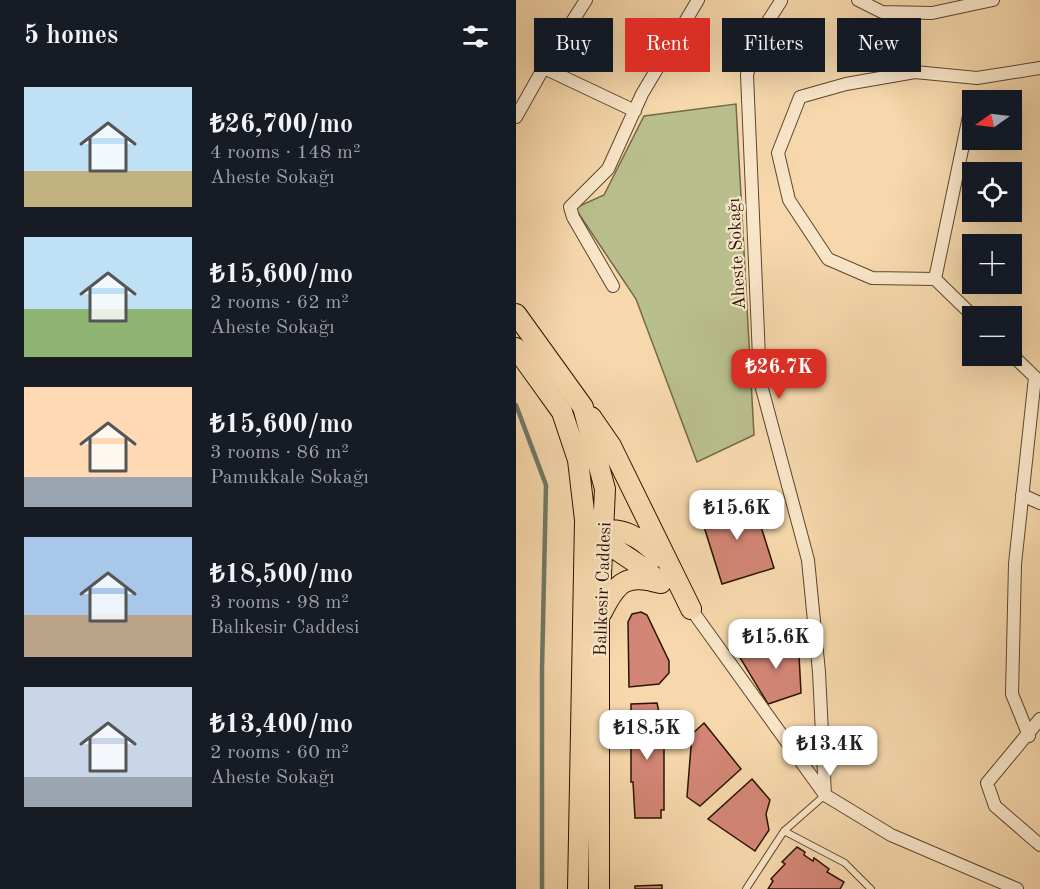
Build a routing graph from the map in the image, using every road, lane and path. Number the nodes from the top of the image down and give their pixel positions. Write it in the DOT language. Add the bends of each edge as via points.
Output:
graph roads {
  1 [pos="586,0"];
  2 [pos="698,0"];
  3 [pos="782,0"];
  4 [pos="858,0"];
  5 [pos="993,0"];
  6 [pos="980,1"];
  7 [pos="575,18"];
  8 [pos="1040,68"];
  9 [pos="542,72"];
  10 [pos="552,72"];
  11 [pos="977,78"];
  12 [pos="974,90"];
  13 [pos="635,111"];
  14 [pos="516,117"];
  15 [pos="962,149"];
  16 [pos="935,279"];
  17 [pos="613,286"];
  18 [pos="963,306"];
  19 [pos="516,314"];
  20 [pos="516,348"];
  21 [pos="1022,365"];
  22 [pos="583,407"];
  23 [pos="1022,495"];
  24 [pos="1040,503"];
  25 [pos="596,539"];
  26 [pos="665,575"];
  27 [pos="691,609"];
  28 [pos="599,617"];
  29 [pos="1040,719"];
  30 [pos="1029,736"];
  31 [pos="825,795"];
  32 [pos="784,831"];
  33 [pos="1040,845"];
  34 [pos="578,889"];
  35 [pos="599,889"];
  36 [pos="746,889"];
  37 [pos="871,889"];
  38 [pos="1017,889"];
  1 -- 7 [label="street"];
  2 -- 13 [label="street"];
  3 -- 31 [label="street, Aheste Sokağı" via="756,40 747,75 760,381 808,560"];
  4 -- 6 [label="street" via="882,12 932,13"];
  5 -- 6 [label="street"];
  8 -- 11 [label="street"];
  9 -- 14 [label="street"];
  10 -- 13 [label="street"];
  11 -- 12 [label="street"];
  11 -- 16 [label="street" via="915,72 800,97 778,153 789,200 828,260 872,278"];
  13 -- 17 [label="street" via="609,169 570,207"];
  15 -- 16 [label="street"];
  16 -- 18 [label="street"];
  19 -- 22 [label="main road, Balıkesir Caddesi"];
  20 -- 25 [label="main road, Balıkesir Caddesi" via="562,412 578,460 585,520"];
  21 -- 23 [label="street" via="1035,377"];
  22 -- 25 [label="main road, Balıkesir Caddesi" via="605,489"];
  22 -- 26 [label="main road" via="611,446"];
  23 -- 24 [label="street"];
  23 -- 30 [label="street" via="1015,564 1012,694"];
  25 -- 26 [label="main road"];
  25 -- 28 [label="main road, Balıkesir Caddesi"];
  25 -- 34 [label="main road, Balıkesir Caddesi"];
  26 -- 27 [label="main road"];
  26 -- 28 [label="main road" via="622,582"];
  27 -- 31 [label="street"];
  28 -- 35 [label="main road, Balıkesir Caddesi"];
  29 -- 30 [label="street"];
  30 -- 33 [label="street" via="987,783 995,806"];
  31 -- 32 [label="lane"];
  31 -- 38 [label="street" via="891,834"];
  32 -- 36 [label="lane"];
  32 -- 37 [label="lane" via="845,863"];
}
